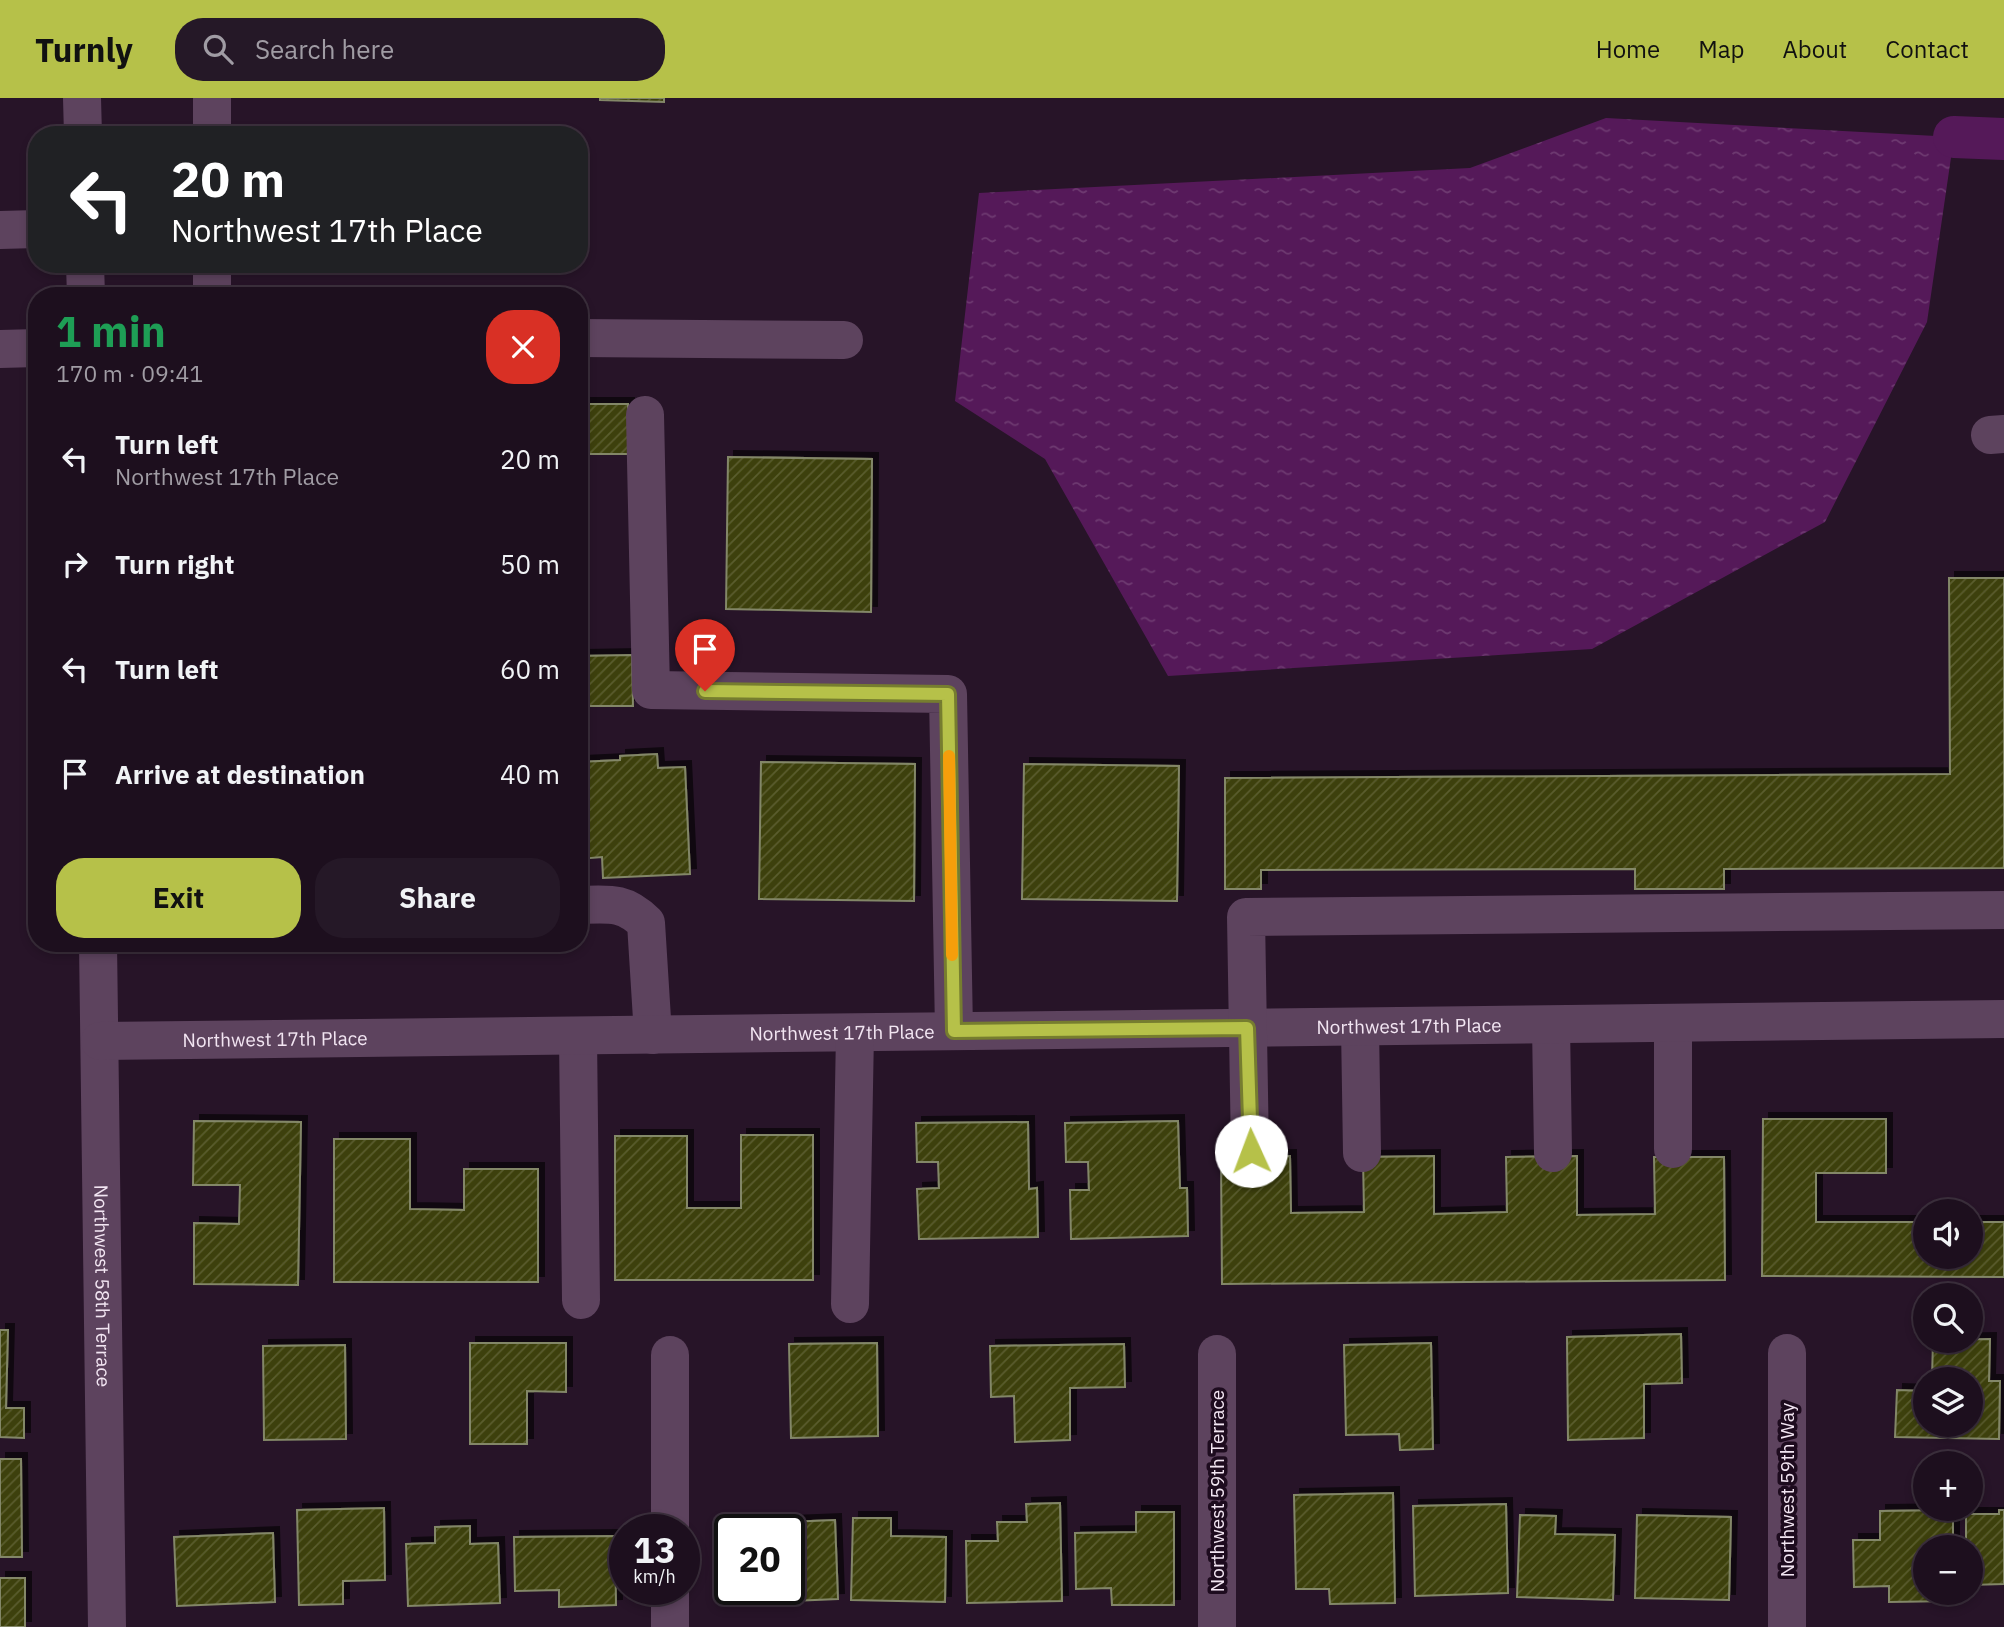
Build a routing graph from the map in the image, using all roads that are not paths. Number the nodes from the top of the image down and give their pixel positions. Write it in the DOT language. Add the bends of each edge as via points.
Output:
graph roads {
  1 [pos="82,98"];
  2 [pos="212,98"];
  3 [pos="83,126"];
  4 [pos="212,126"];
  5 [pos="28,229"];
  6 [pos="0,230"];
  7 [pos="588,338"];
  8 [pos="844,340"];
  9 [pos="28,348"];
  10 [pos="0,349"];
  11 [pos="645,415"];
  12 [pos="588,905"];
  13 [pos="2004,910"];
  14 [pos="98,952"];
  15 [pos="2004,1019"];
  16 [pos="1673,1023"];
  17 [pos="1551,1025"];
  18 [pos="1360,1027"];
  19 [pos="1247,1028"];
  20 [pos="954,1031"];
  21 [pos="855,1033"];
  22 [pos="653,1035"];
  23 [pos="578,1036"];
  24 [pos="100,1041"];
  25 [pos="1673,1149"];
  26 [pos="1251,1151"];
  27 [pos="1362,1153"];
  28 [pos="1553,1153"];
  29 [pos="581,1300"];
  30 [pos="850,1304"];
  31 [pos="1787,1353"];
  32 [pos="1217,1354"];
  33 [pos="670,1355"];
  34 [pos="670,1514"];
  35 [pos="670,1605"];
  36 [pos="107,1627"];
  37 [pos="670,1627"];
  38 [pos="1217,1627"];
  39 [pos="1787,1627"];
  1 -- 3 [label="street"];
  2 -- 4 [label="street"];
  5 -- 6 [label="street"];
  7 -- 8 [label="street"];
  9 -- 10 [label="street"];
  11 -- 20 [label="street" via="651,690 948,694"];
  12 -- 22 [label="street" via="631,908 646,923"];
  13 -- 19 [label="street" via="1246,917"];
  14 -- 24 [label="street, Northwest 58th Terrace"];
  15 -- 16 [label="street, Northwest 17th Place"];
  16 -- 17 [label="street, Northwest 17th Place"];
  16 -- 25 [label="street"];
  17 -- 18 [label="street, Northwest 17th Place"];
  17 -- 28 [label="street"];
  18 -- 19 [label="street, Northwest 17th Place"];
  18 -- 27 [label="street"];
  19 -- 20 [label="street, Northwest 17th Place"];
  19 -- 26 [label="street"];
  20 -- 21 [label="street, Northwest 17th Place"];
  21 -- 22 [label="street, Northwest 17th Place"];
  21 -- 30 [label="street"];
  22 -- 23 [label="street, Northwest 17th Place"];
  23 -- 24 [label="street, Northwest 17th Place"];
  23 -- 29 [label="street"];
  24 -- 36 [label="street, Northwest 58th Terrace"];
  31 -- 39 [label="street, Northwest 59th Way"];
  32 -- 38 [label="street, Northwest 59th Terrace"];
  33 -- 34 [label="street"];
  35 -- 37 [label="street"];
}
